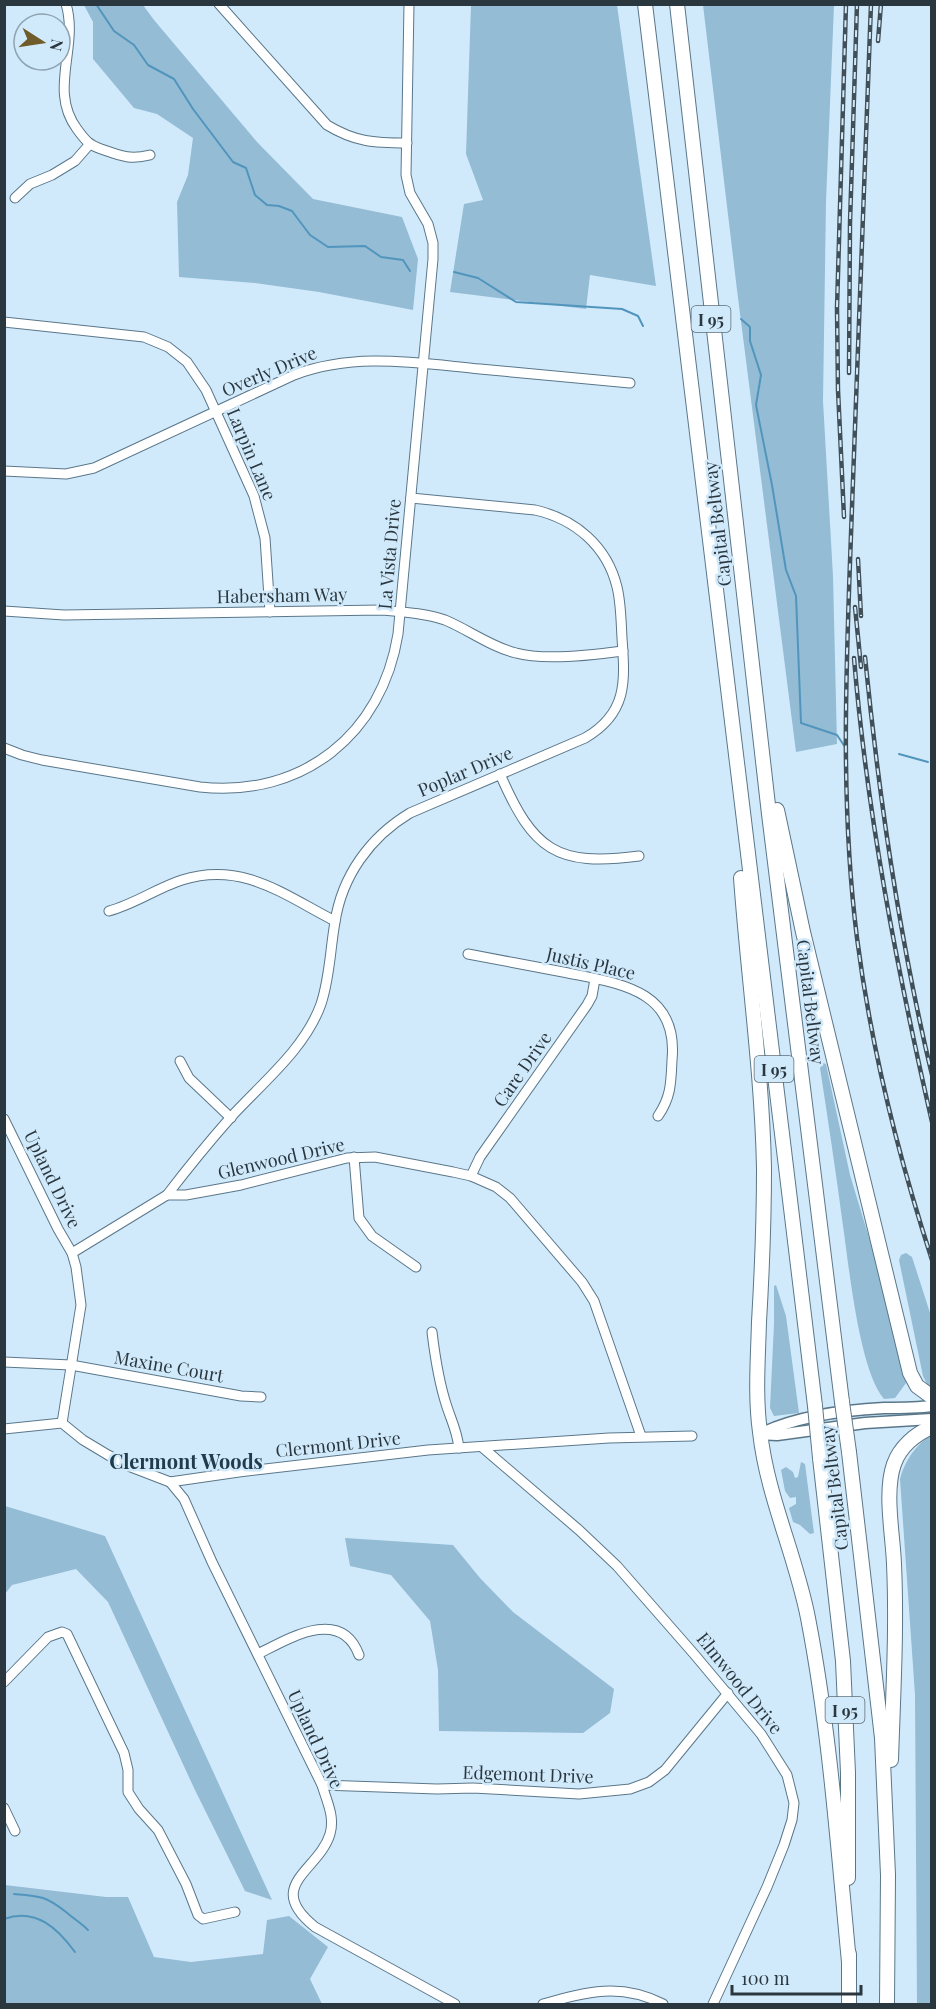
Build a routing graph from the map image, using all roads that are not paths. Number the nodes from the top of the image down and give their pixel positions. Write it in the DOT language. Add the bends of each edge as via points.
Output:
graph roads {
  1 [pos="66,4"];
  2 [pos="219,4"];
  3 [pos="409,4"];
  4 [pos="645,4"];
  5 [pos="677,4"];
  6 [pos="407,143"];
  7 [pos="89,145"];
  8 [pos="150,156"];
  9 [pos="15,198"];
  10 [pos="4,322"];
  11 [pos="423,364"];
  12 [pos="630,383"];
  13 [pos="216,412"];
  14 [pos="4,471"];
  15 [pos="411,498"];
  16 [pos="4,611"];
  17 [pos="270,612"];
  18 [pos="400,612"];
  19 [pos="749,633"];
  20 [pos="623,651"];
  21 [pos="732,732"];
  22 [pos="4,748"];
  23 [pos="500,774"];
  24 [pos="639,856"];
  25 [pos="110,910"];
  26 [pos="335,921"];
  27 [pos="468,954"];
  28 [pos="595,979"];
  29 [pos="180,1061"];
  30 [pos="658,1116"];
  31 [pos="231,1118"];
  32 [pos="4,1119"];
  33 [pos="354,1157"];
  34 [pos="471,1176"];
  35 [pos="167,1195"];
  36 [pos="72,1253"];
  37 [pos="416,1267"];
  38 [pos="432,1332"];
  39 [pos="4,1362"];
  40 [pos="71,1365"];
  41 [pos="261,1397"];
  42 [pos="932,1397"];
  43 [pos="932,1406"];
  44 [pos="932,1419"];
  45 [pos="62,1423"];
  46 [pos="932,1427"];
  47 [pos="4,1429"];
  48 [pos="760,1434"];
  49 [pos="641,1436"];
  50 [pos="692,1436"];
  51 [pos="482,1447"];
  52 [pos="459,1448"];
  53 [pos="170,1482"];
  54 [pos="258,1654"];
  55 [pos="359,1655"];
  56 [pos="4,1682"];
  57 [pos="728,1693"];
  58 [pos="322,1785"];
  59 [pos="4,1808"];
  60 [pos="15,1831"];
  61 [pos="887,1840"];
  62 [pos="235,1912"];
  63 [pos="849,1962"];
  64 [pos="455,2004"];
  65 [pos="543,2004"];
  66 [pos="663,2004"];
  67 [pos="713,2004"];
  68 [pos="849,2004"];
  69 [pos="887,2004"];
  1 -- 7 [label="street" via="71,24 63,89 70,120"];
  2 -- 6 [label="street" via="327,125 359,140"];
  3 -- 6 [label="street, La Vista Drive"];
  4 -- 21 [label="highway, Capital Beltway / I 95"];
  5 -- 19 [label="highway, Capital Beltway / I 95"];
  6 -- 11 [label="street, La Vista Drive" via="410,193 428,224 433,243"];
  7 -- 8 [label="street" via="133,159"];
  7 -- 9 [label="street" via="75,161 30,184"];
  10 -- 13 [label="street, Larpin Lane" via="131,334 157,341 178,354 195,372"];
  11 -- 12 [label="street, Overly Drive"];
  11 -- 13 [label="street, Overly Drive" via="365,360 326,364"];
  11 -- 15 [label="street, La Vista Drive"];
  13 -- 14 [label="street, Overly Drive" via="88,470 49,475"];
  13 -- 17 [label="street, Larpin Lane" via="260,515"];
  15 -- 18 [label="street, La Vista Drive"];
  15 -- 20 [label="street, Poplar Drive" via="535,510 558,516 578,528 599,548 614,575"];
  16 -- 17 [label="street, Habersham Way" via="64,615"];
  17 -- 18 [label="street, Habersham Way"];
  18 -- 20 [label="street, Habersham Way" via="444,620 524,655"];
  18 -- 22 [label="street, La Vista Drive" via="392,664 363,722 326,757 280,780 232,789 201,787 42,760"];
  19 -- 42 [label="highway" via="774,797 815,983 910,1373 917,1386"];
  19 -- 61 [label="highway, Capital Beltway / I 95, bridge" via="882,1737"];
  20 -- 23 [label="street, Poplar Drive" via="622,692 615,710 601,727 585,738"];
  21 -- 48 [label="highway" via="764,1165 757,1389"];
  21 -- 63 [label="highway, Capital Beltway / I 95, bridge" via="843,1660"];
  23 -- 24 [label="street" via="521,819 551,847 589,860"];
  23 -- 26 [label="street, Poplar Drive" via="410,813 384,831 352,873"];
  25 -- 26 [label="street" via="183,879 228,874 265,883"];
  26 -- 31 [label="street, Poplar Drive" via="327,983 313,1022 297,1046"];
  27 -- 28 [label="street, Justis Place"];
  28 -- 30 [label="street, Justis Place" via="641,992 667,1023 673,1048 670,1088"];
  28 -- 34 [label="street, Care Drive" via="587,1005 480,1157"];
  29 -- 31 [label="street" via="189,1078"];
  31 -- 35 [label="street, Poplar Drive"];
  32 -- 36 [label="street, Upland Drive"];
  33 -- 34 [label="street, Glenwood Drive" via="394,1160"];
  33 -- 35 [label="street, Glenwood Drive" via="242,1185"];
  33 -- 37 [label="street" via="359,1218 372,1236"];
  34 -- 49 [label="street, Glenwood Drive" via="510,1198 588,1291 600,1315"];
  35 -- 36 [label="street, Glenwood Drive"];
  36 -- 40 [label="street" via="81,1305"];
  38 -- 52 [label="street" via="440,1381"];
  39 -- 40 [label="street, Maxine Court"];
  40 -- 41 [label="street, Maxine Court"];
  40 -- 45 [label="street"];
  43 -- 48 [label="main road" via="831,1414 784,1424"];
  44 -- 48 [label="main road"];
  45 -- 47 [label="street"];
  45 -- 53 [label="street" via="108,1455"];
  46 -- 61 [label="highway" via="918,1434 901,1451 892,1473 895,1656"];
  48 -- 63 [label="highway" via="814,1648"];
  49 -- 50 [label="street, Clermont Drive"];
  49 -- 51 [label="street, Clermont Drive"];
  51 -- 52 [label="street, Clermont Drive"];
  51 -- 57 [label="street, Elmwood Drive" via="617,1566"];
  52 -- 53 [label="street, Clermont Drive"];
  53 -- 54 [label="street, Upland Drive" via="184,1499"];
  54 -- 55 [label="street" via="304,1632 322,1629 345,1636"];
  54 -- 58 [label="street, Upland Drive"];
  56 -- 62 [label="street" via="48,1637 67,1634 124,1753 128,1792 158,1830 198,1915 203,1919"];
  57 -- 58 [label="street, Edgemont Drive" via="665,1770 630,1789 579,1794"];
  57 -- 67 [label="street, Elmwood Drive" via="783,1765 794,1803 784,1845"];
  58 -- 64 [label="street, Upland Drive" via="332,1815 330,1836 296,1884 297,1908 315,1927"];
  59 -- 60 [label="street"];
  61 -- 69 [label="highway, Capital Beltway / I 95"];
  63 -- 68 [label="highway, Capital Beltway / I 95"];
  65 -- 66 [label="street" via="612,1991 639,1994"];
}
